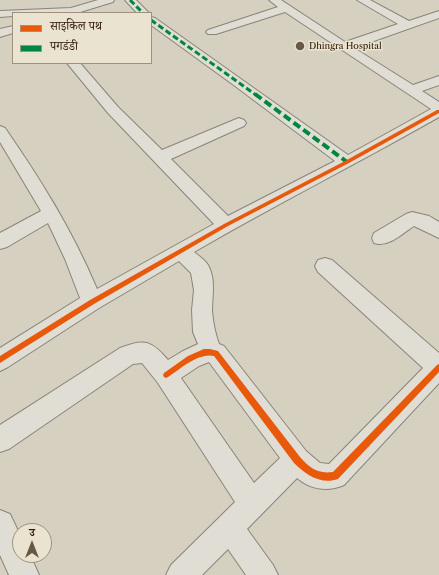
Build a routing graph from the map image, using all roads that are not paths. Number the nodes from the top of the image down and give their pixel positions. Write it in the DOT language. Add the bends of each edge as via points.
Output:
graph roads {
  1 [pos="109,0"];
  2 [pos="130,0"];
  3 [pos="274,0"];
  4 [pos="362,0"];
  5 [pos="81,3"];
  6 [pos="287,8"];
  7 [pos="68,12"];
  8 [pos="142,12"];
  9 [pos="12,13"];
  10 [pos="0,14"];
  11 [pos="439,14"];
  12 [pos="152,21"];
  13 [pos="408,25"];
  14 [pos="12,29"];
  15 [pos="212,32"];
  16 [pos="0,33"];
  17 [pos="344,47"];
  18 [pos="74,64"];
  19 [pos="439,80"];
  20 [pos="413,90"];
  21 [pos="439,108"];
  22 [pos="439,111"];
  23 [pos="239,123"];
  24 [pos="0,131"];
  25 [pos="161,157"];
  26 [pos="347,162"];
  27 [pos="52,213"];
  28 [pos="226,224"];
  29 [pos="439,231"];
  30 [pos="381,238"];
  31 [pos="0,242"];
  32 [pos="180,251"];
  33 [pos="325,266"];
  34 [pos="92,302"];
  35 [pos="211,351"];
  36 [pos="0,360"];
  37 [pos="439,367"];
  38 [pos="166,375"];
  39 [pos="0,440"];
  40 [pos="297,460"];
  41 [pos="253,505"];
  42 [pos="0,524"];
  43 [pos="230,528"];
  44 [pos="24,575"];
  45 [pos="181,575"];
  46 [pos="263,575"];
  1 -- 5 [label="street"];
  2 -- 8 [label="street"];
  3 -- 6 [label="street"];
  4 -- 13 [label="street"];
  5 -- 7 [label="street"];
  6 -- 15 [label="street"];
  6 -- 17 [label="street"];
  9 -- 10 [label="street"];
  11 -- 13 [label="street"];
  12 -- 26 [label="street"];
  13 -- 17 [label="street"];
  14 -- 16 [label="street"];
  17 -- 20 [label="street"];
  18 -- 25 [label="street" via="113,110"];
  19 -- 20 [label="street"];
  20 -- 21 [label="street"];
  22 -- 26 [label="street"];
  23 -- 25 [label="street"];
  24 -- 27 [label="street"];
  25 -- 28 [label="street"];
  26 -- 28 [label="street"];
  27 -- 31 [label="street"];
  27 -- 34 [label="street"];
  28 -- 32 [label="street"];
  29 -- 30 [label="street" via="423,221 412,219"];
  32 -- 34 [label="street"];
  32 -- 35 [label="street" via="200,269 204,290 204,332"];
  33 -- 37 [label="street"];
  34 -- 36 [label="street"];
  35 -- 38 [label="street" via="202,352"];
  35 -- 40 [label="street" via="216,353"];
  37 -- 40 [label="street" via="334,476 316,476"];
  38 -- 39 [label="street" via="149,354 128,354"];
  38 -- 41 [label="street"];
  40 -- 41 [label="street"];
  41 -- 43 [label="street"];
  42 -- 44 [label="street"];
  43 -- 45 [label="street"];
  43 -- 46 [label="street"];
}
